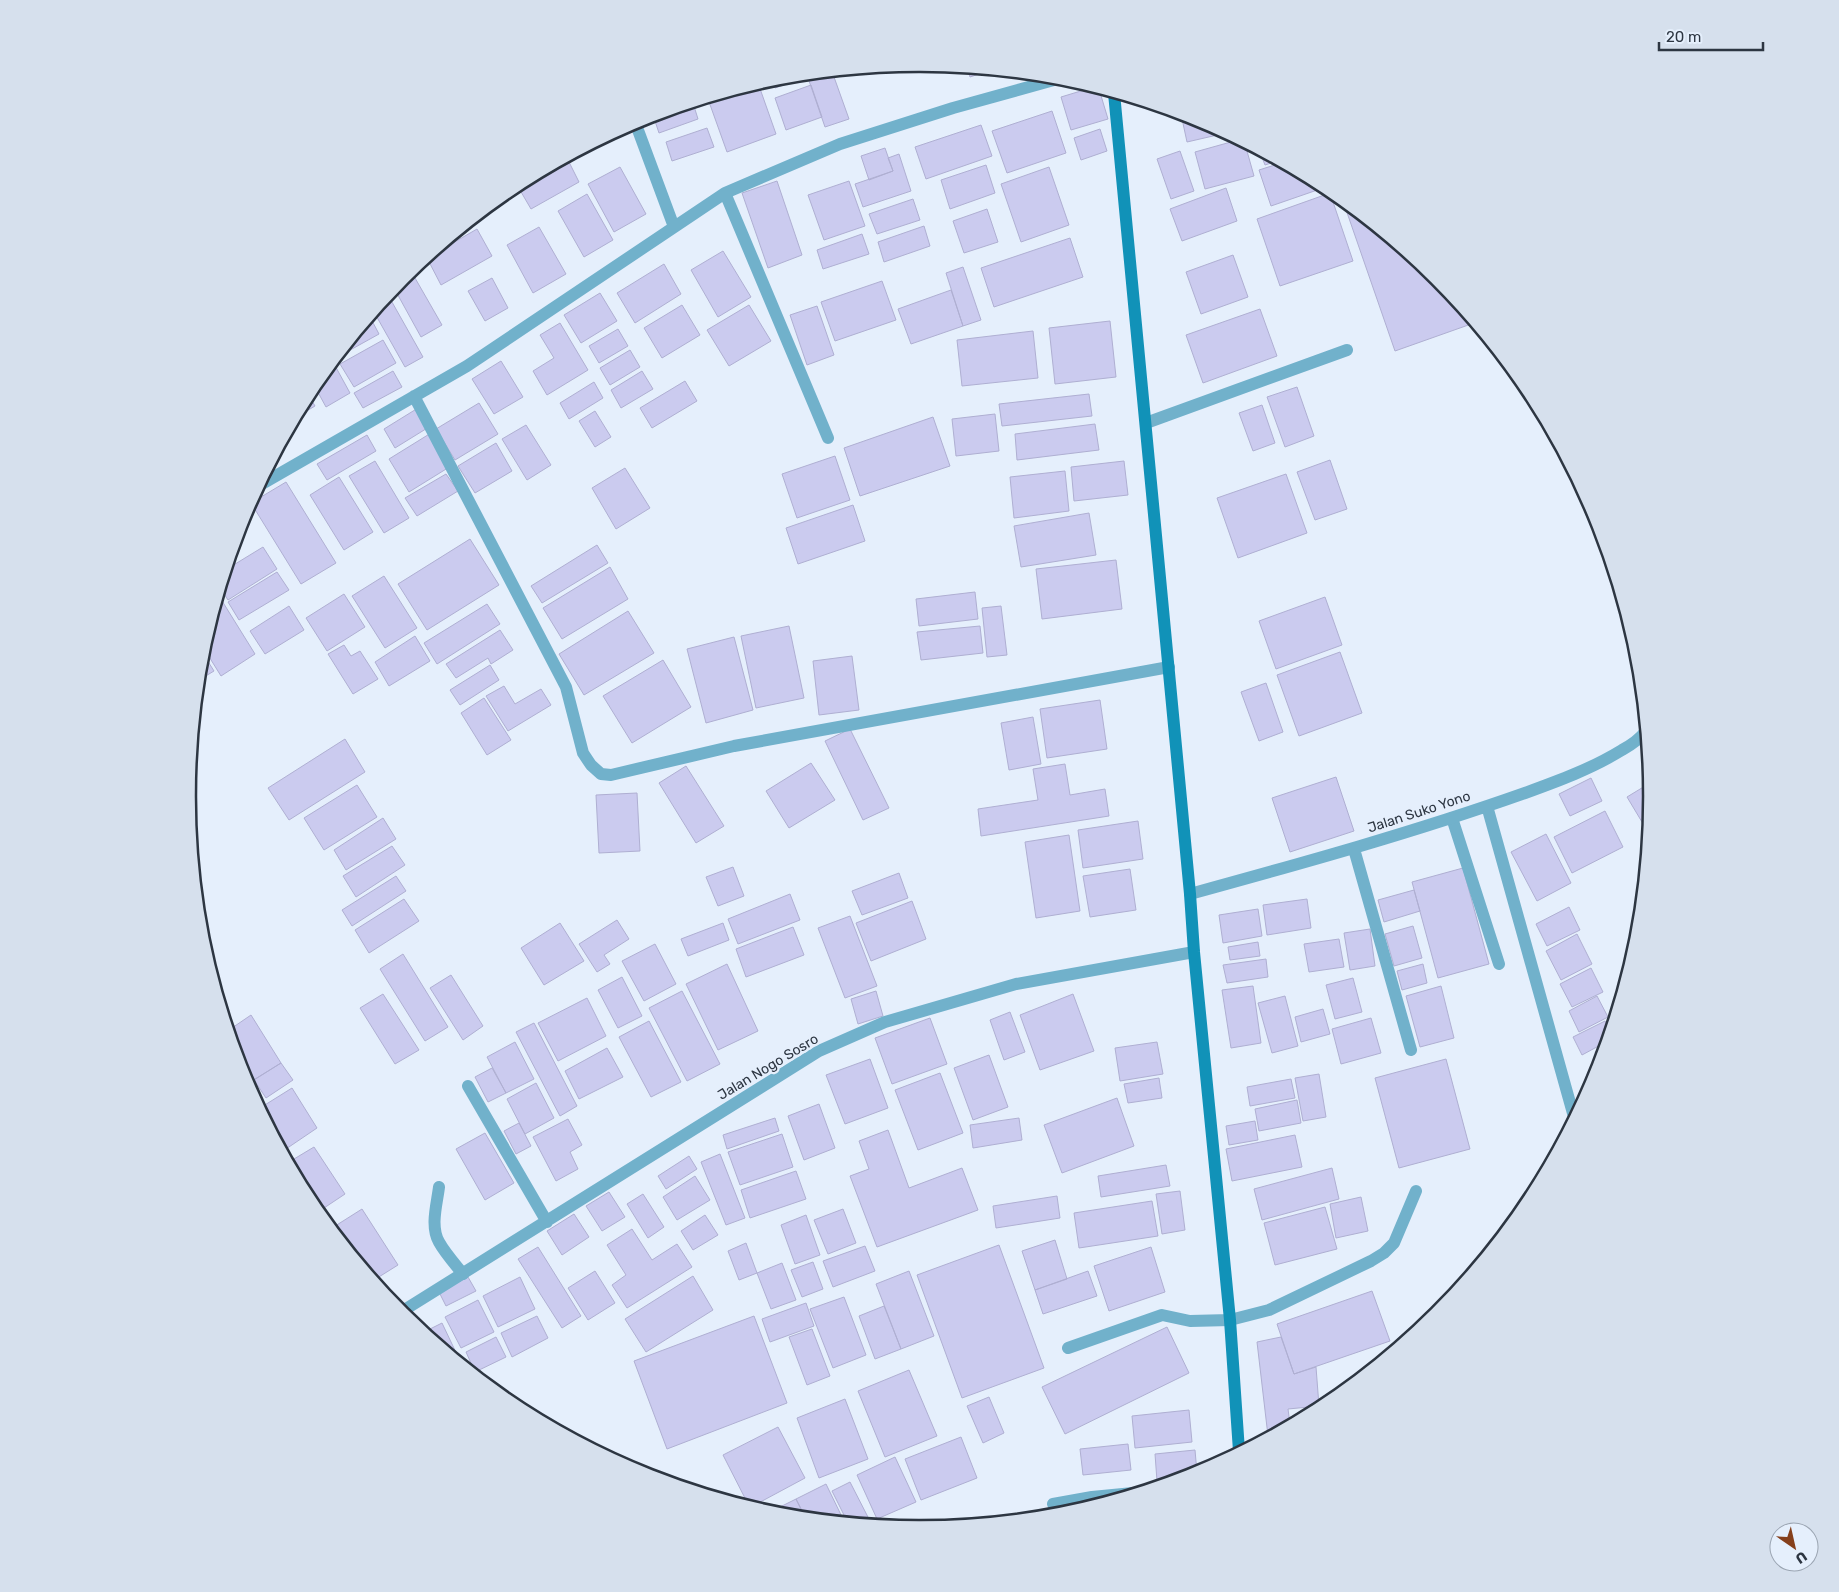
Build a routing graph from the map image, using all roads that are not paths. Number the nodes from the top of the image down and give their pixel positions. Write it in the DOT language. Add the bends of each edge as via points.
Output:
graph roads {
  1 [pos="1042,83"];
  2 [pos="1115,99"];
  3 [pos="638,130"];
  4 [pos="725,193"];
  5 [pos="674,227"];
  6 [pos="1347,350"];
  7 [pos="414,396"];
  8 [pos="1146,423"];
  9 [pos="828,438"];
  10 [pos="269,480"];
  11 [pos="1169,668"];
  12 [pos="1640,739"];
  13 [pos="1488,806"];
  14 [pos="1452,818"];
  15 [pos="1354,848"];
  16 [pos="1190,894"];
  17 [pos="1194,952"];
  18 [pos="1499,964"];
  19 [pos="1410,1050"];
  20 [pos="468,1086"];
  21 [pos="1572,1108"];
  22 [pos="439,1187"];
  23 [pos="1416,1191"];
  24 [pos="546,1222"];
  25 [pos="463,1274"];
  26 [pos="408,1308"];
  27 [pos="1230,1320"];
  28 [pos="1068,1348"];
  29 [pos="1239,1445"];
  30 [pos="1107,1495"];
  31 [pos="1053,1504"];
  1 -- 4 [label="street" via="840,144"];
  2 -- 8 [label="street"];
  3 -- 5 [label="street"];
  4 -- 5 [label="street"];
  4 -- 9 [label="street"];
  5 -- 7 [label="street" via="467,366"];
  6 -- 8 [label="street"];
  7 -- 10 [label="street"];
  7 -- 11 [label="street" via="566,687 583,753 601,774 611,775 734,746"];
  8 -- 11 [label="street"];
  11 -- 16 [label="street"];
  12 -- 13 [label="street, Jalan Suko Yono" via="1580,774"];
  13 -- 14 [label="street, Jalan Suko Yono"];
  13 -- 21 [label="street"];
  14 -- 15 [label="street, Jalan Suko Yono"];
  14 -- 18 [label="street"];
  15 -- 16 [label="street, Jalan Suko Yono"];
  15 -- 19 [label="street"];
  16 -- 17 [label="street"];
  17 -- 24 [label="street, Jalan Nogo Sosro" via="1016,984 885,1022 819,1051"];
  17 -- 27 [label="street"];
  20 -- 24 [label="street"];
  22 -- 25 [label="street" via="436,1232 439,1242"];
  23 -- 27 [label="street" via="1394,1243 1384,1253 1269,1310"];
  24 -- 25 [label="street, Jalan Nogo Sosro"];
  25 -- 26 [label="street, Jalan Nogo Sosro"];
  27 -- 28 [label="street" via="1190,1321 1162,1315"];
  27 -- 29 [label="street"];
  30 -- 31 [label="street"];
}
